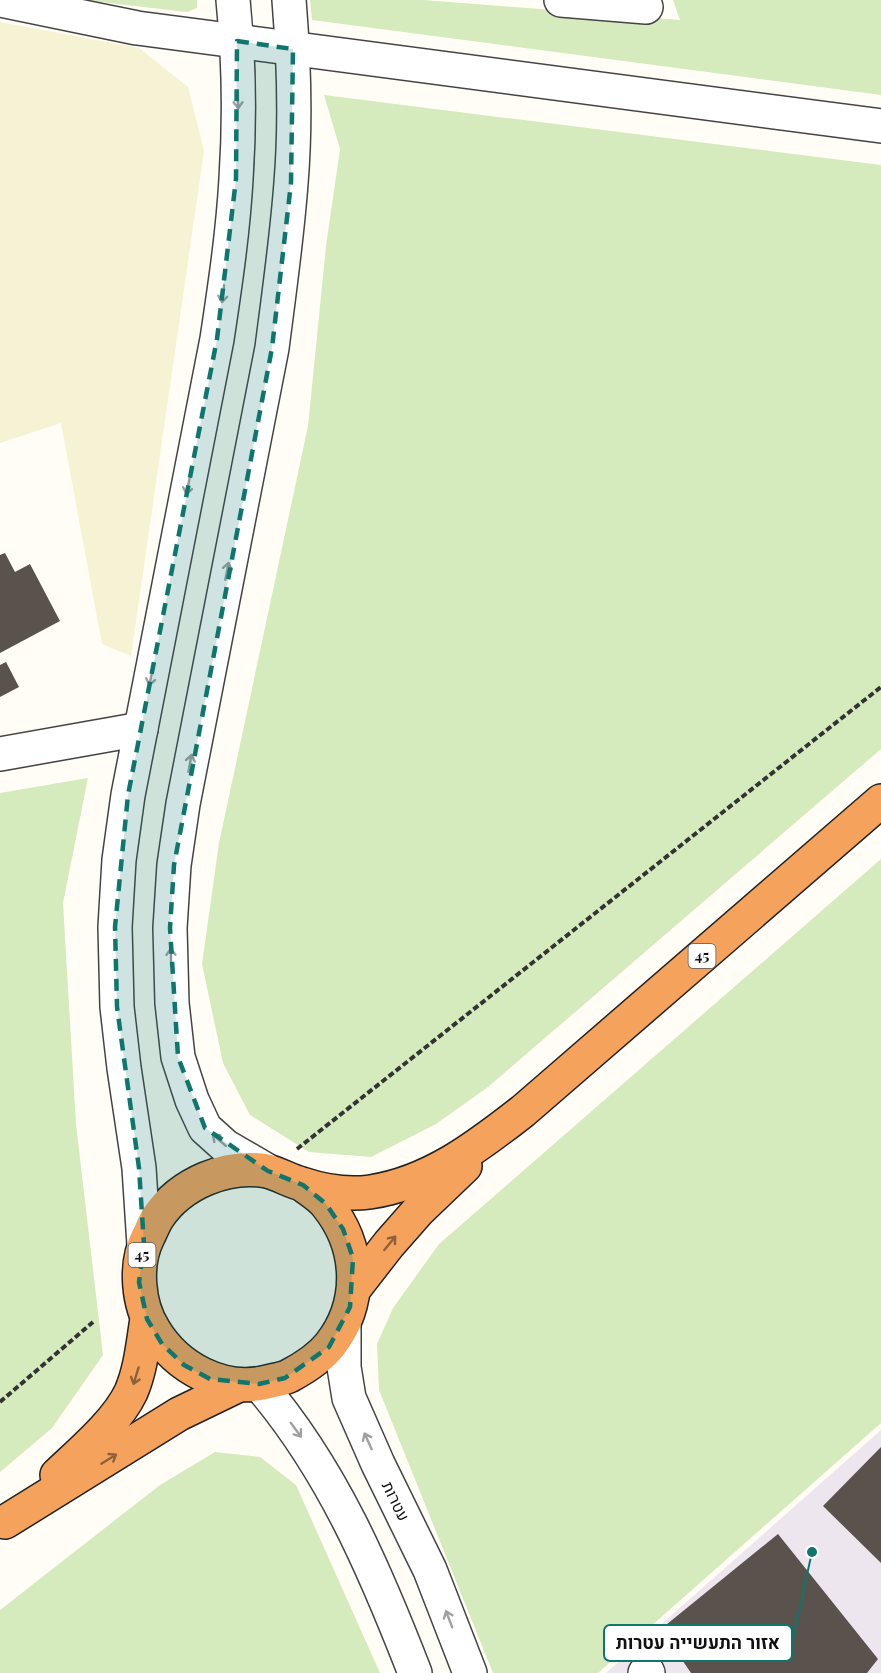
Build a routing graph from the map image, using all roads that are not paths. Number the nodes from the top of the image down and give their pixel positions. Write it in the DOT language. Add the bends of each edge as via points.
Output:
graph roads {
  1 [pos="0,0"];
  2 [pos="233,0"];
  3 [pos="289,0"];
  4 [pos="561,0"];
  5 [pos="644,0"];
  6 [pos="237,41"];
  7 [pos="293,49"];
  8 [pos="881,126"];
  9 [pos="141,729"];
  10 [pos="0,754"];
  11 [pos="881,801"];
  12 [pos="523,1111"];
  13 [pos="268,1172"];
  14 [pos="303,1185"];
  15 [pos="144,1245"];
  16 [pos="354,1289"];
  17 [pos="147,1319"];
  18 [pos="344,1325"];
  19 [pos="249,1384"];
  20 [pos="3,1524"];
  21 [pos="415,1673"];
  22 [pos="470,1673"];
  1 -- 6 [label="street" via="137,28"];
  2 -- 6 [label="street"];
  3 -- 7 [label="street"];
  4 -- 5 [label="street" via="646,7"];
  6 -- 7 [label="street"];
  6 -- 9 [label="street, one-way" via="236,179 218,339"];
  7 -- 8 [label="street"];
  13 -- 7 [label="street, one-way" via="225,1146 205,1128 192,1100 178,1057 170,928 183,804 272,348 291,183"];
  9 -- 10 [label="street"];
  9 -- 15 [label="street" via="119,860 115,927 117,1007 139,1168"];
  11 -- 12 [label="highway, 45"];
  12 -- 14 [label="highway, 45" via="481,1145 399,1186 340,1193"];
  16 -- 12 [label="highway, 45, one-way" via="418,1212"];
  13 -- 14 [label="highway, 45"];
  13 -- 15 [label="highway, 45" via="236,1170 206,1178 179,1194 158,1217"];
  14 -- 16 [label="highway, 45" via="326,1204 344,1229 353,1258"];
  15 -- 17 [label="highway, 45" via="139,1282"];
  16 -- 18 [label="highway, 45"];
  17 -- 19 [label="highway, 45" via="162,1344 184,1365 210,1379"];
  17 -- 20 [label="highway, 45, one-way" via="131,1392 110,1423"];
  18 -- 19 [label="highway, 45" via="329,1347 309,1365 285,1378"];
  22 -- 18 [label="street, עטרות, one-way" via="430,1570 349,1398"];
  20 -- 19 [label="highway, 45, one-way" via="179,1414"];
  19 -- 21 [label="street, one-way" via="280,1409 333,1489 383,1591"];
}
